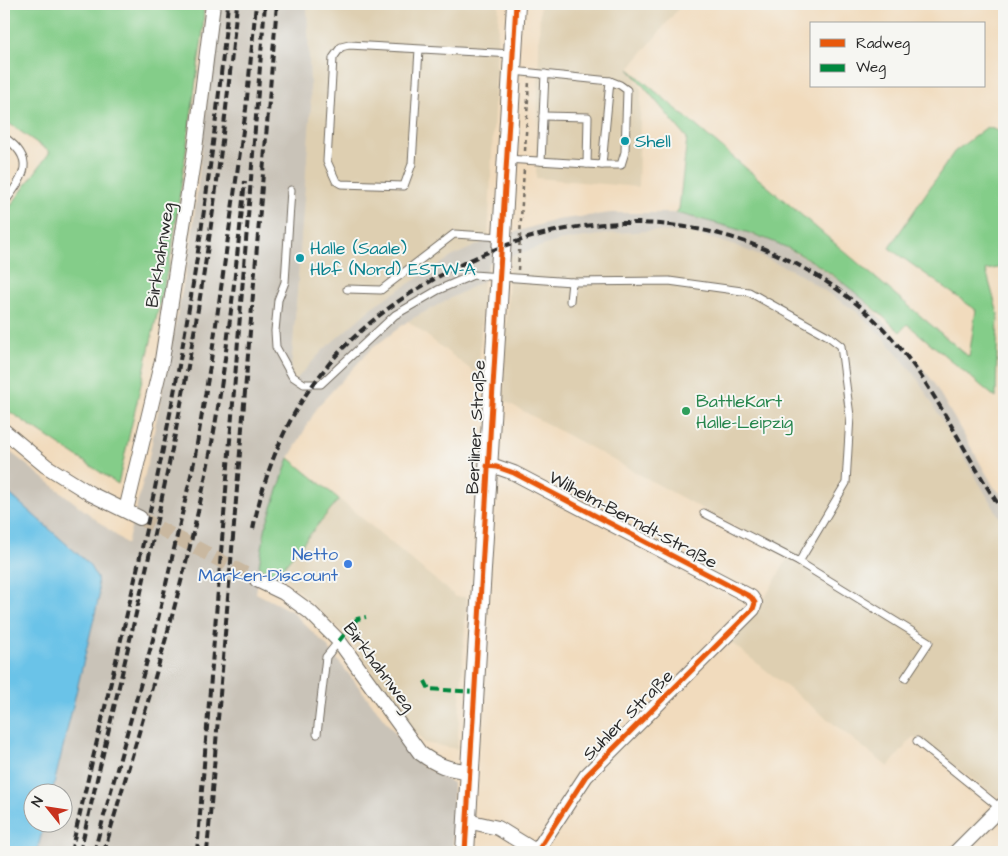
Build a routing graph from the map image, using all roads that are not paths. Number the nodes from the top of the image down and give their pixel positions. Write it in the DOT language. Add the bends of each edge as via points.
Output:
graph roads {
  1 [pos="213,4"];
  2 [pos="516,4"];
  3 [pos="420,49"];
  4 [pos="518,66"];
  5 [pos="545,74"];
  6 [pos="610,81"];
  7 [pos="543,116"];
  8 [pos="4,137"];
  9 [pos="506,159"];
  10 [pos="541,161"];
  11 [pos="586,164"];
  12 [pos="602,165"];
  13 [pos="291,190"];
  14 [pos="4,203"];
  15 [pos="501,237"];
  16 [pos="499,278"];
  17 [pos="572,282"];
  18 [pos="347,288"];
  19 [pos="570,302"];
  20 [pos="4,431"];
  21 [pos="488,466"];
  22 [pos="126,510"];
  23 [pos="704,513"];
  24 [pos="140,518"];
  25 [pos="799,562"];
  26 [pos="257,580"];
  27 [pos="753,610"];
  28 [pos="339,641"];
  29 [pos="905,678"];
  30 [pos="317,734"];
  31 [pos="917,741"];
  32 [pos="470,771"];
  33 [pos="1002,806"];
  34 [pos="467,821"];
  35 [pos="465,852"];
  36 [pos="537,852"];
  37 [pos="956,852"];
  1 -- 22 [label="street, Birkhahnweg" via="195,150 162,360"];
  2 -- 4 [label="street, Berliner Straße"];
  3 -- 3 [label="lane" via="349,45 336,52 327,161 336,180 342,184 404,186 412,164"];
  3 -- 4 [label="lane"];
  4 -- 5 [label="lane"];
  4 -- 9 [label="street, Berliner Straße"];
  5 -- 6 [label="lane"];
  5 -- 7 [label="lane"];
  6 -- 12 [label="lane"];
  6 -- 12 [label="lane" via="627,90 625,152 621,165"];
  7 -- 10 [label="lane"];
  7 -- 11 [label="lane" via="588,117"];
  8 -- 14 [label="lane" via="19,148 25,164 19,182"];
  9 -- 10 [label="lane"];
  9 -- 15 [label="street, Berliner Straße"];
  10 -- 11 [label="lane"];
  11 -- 12 [label="lane"];
  13 -- 16 [label="lane" via="285,282 278,300 276,347 292,376 304,384 321,384 395,315 438,290 473,275"];
  15 -- 16 [label="street, Berliner Straße"];
  15 -- 18 [label="lane" via="454,234 381,290"];
  16 -- 17 [label="lane"];
  16 -- 21 [label="street, Berliner Straße"];
  17 -- 19 [label="lane"];
  17 -- 25 [label="lane" via="669,281 749,292 841,346 850,416 846,484"];
  20 -- 22 [label="street" via="46,466 91,494"];
  21 -- 27 [label="street, Wilhelm-Berndt-Straße" via="514,473 751,597 755,603"];
  21 -- 32 [label="street, Berliner Straße"];
  22 -- 24 [label="street"];
  23 -- 25 [label="lane"];
  25 -- 29 [label="lane" via="928,642"];
  26 -- 28 [label="street, Birkhahnweg" via="284,593 310,612"];
  27 -- 36 [label="street, Suhler Straße" via="586,776"];
  28 -- 30 [label="lane" via="326,657"];
  28 -- 32 [label="street, Birkhahnweg" via="420,752 433,763 452,770"];
  31 -- 33 [label="lane"];
  32 -- 34 [label="street, Berliner Straße"];
  33 -- 37 [label="street"];
  34 -- 35 [label="street, Berliner Straße"];
  34 -- 36 [label="street" via="498,828"];
}
